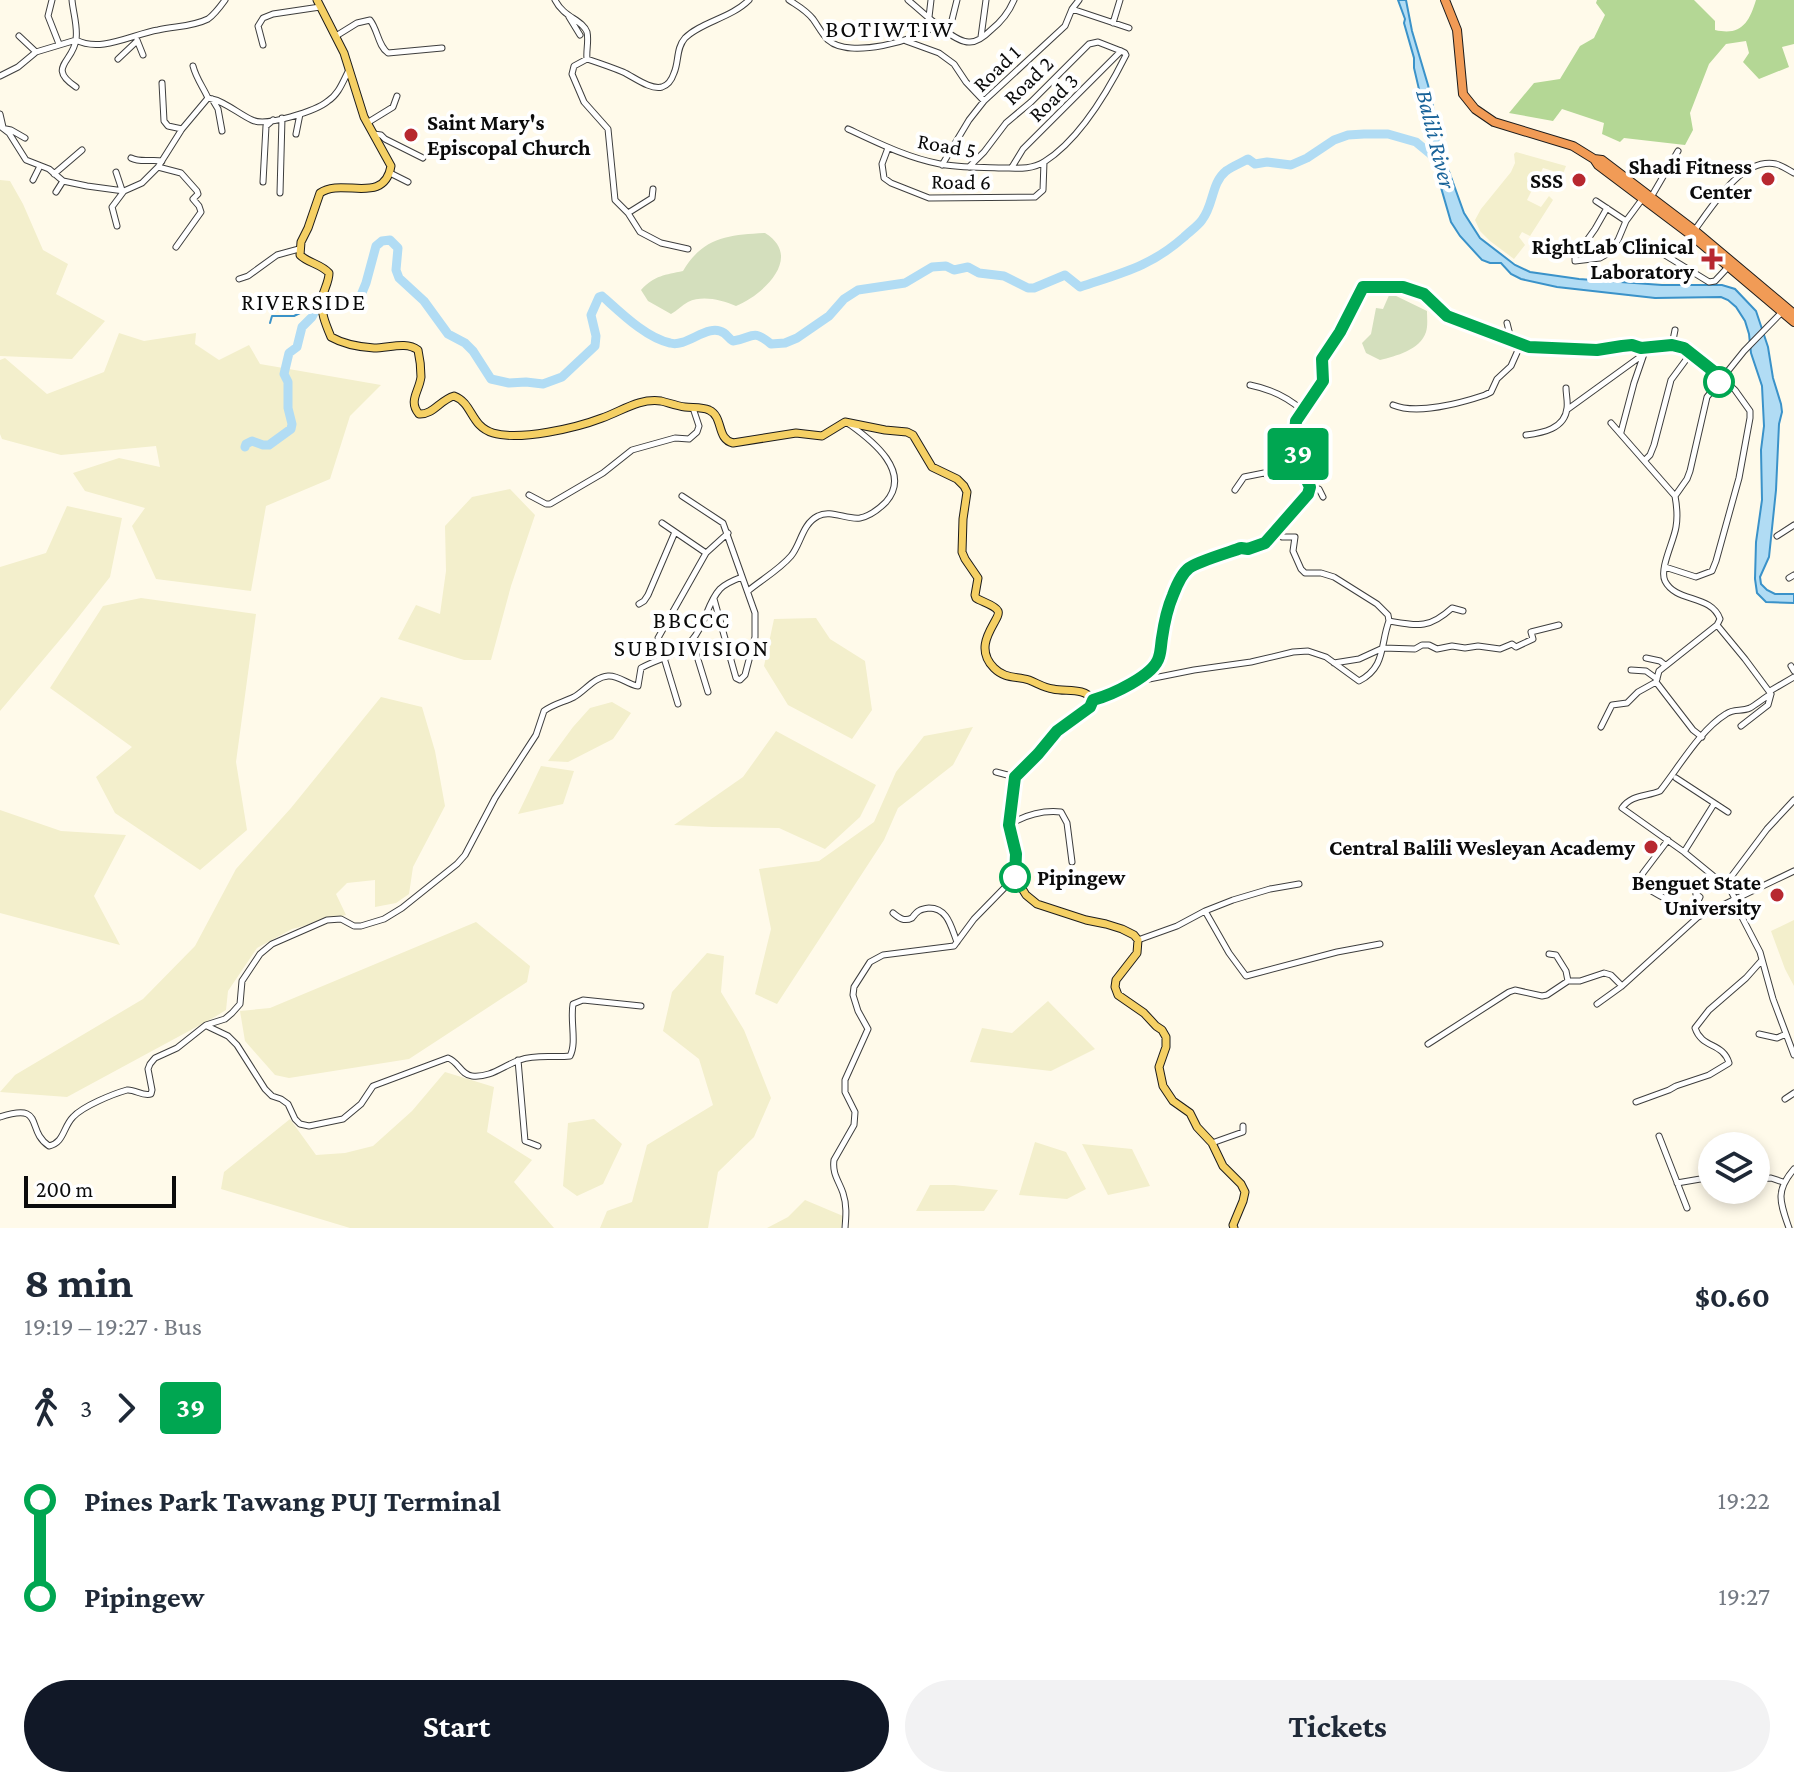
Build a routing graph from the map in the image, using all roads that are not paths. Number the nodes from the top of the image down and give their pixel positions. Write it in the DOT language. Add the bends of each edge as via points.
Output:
graph roads {
  1 [pos="52,0"];
  2 [pos="72,0"];
  3 [pos="225,0"];
  4 [pos="555,0"];
  5 [pos="749,0"];
  6 [pos="789,0"];
  7 [pos="908,0"];
  8 [pos="931,0"];
  9 [pos="957,0"];
  10 [pos="986,0"];
  11 [pos="1014,0"];
  12 [pos="1079,0"];
  13 [pos="1120,0"];
  14 [pos="1445,0"];
  15 [pos="319,3"];
  16 [pos="1072,9"];
  17 [pos="568,16"];
  18 [pos="929,18"];
  19 [pos="1113,23"];
  20 [pos="936,25"];
  21 [pos="1129,28"];
  22 [pos="949,32"];
  23 [pos="580,35"];
  24 [pos="19,36"];
  25 [pos="336,36"];
  26 [pos="136,38"];
  27 [pos="981,38"];
  28 [pos="76,40"];
  29 [pos="905,40"];
  30 [pos="59,44"];
  31 [pos="263,45"];
  32 [pos="442,48"];
  33 [pos="1121,51"];
  34 [pos="36,52"];
  35 [pos="143,55"];
  36 [pos="118,59"];
  37 [pos="587,59"];
  38 [pos="193,66"];
  39 [pos="349,70"];
  40 [pos="0,76"];
  41 [pos="162,83"];
  42 [pos="76,87"];
  43 [pos="397,96"];
  44 [pos="210,98"];
  45 [pos="984,101"];
  46 [pos="0,114"];
  47 [pos="300,114"];
  48 [pos="282,118"];
  49 [pos="274,119"];
  50 [pos="367,123"];
  51 [pos="3,127"];
  52 [pos="182,129"];
  53 [pos="848,129"];
  54 [pos="222,131"];
  55 [pos="372,133"];
  56 [pos="296,134"];
  57 [pos="25,138"];
  58 [pos="888,148"];
  59 [pos="82,150"];
  60 [pos="1678,151"];
  61 [pos="131,158"];
  62 [pos="423,158"];
  63 [pos="1044,162"];
  64 [pos="160,164"];
  65 [pos="942,165"];
  66 [pos="40,166"];
  67 [pos="968,167"];
  68 [pos="1012,168"];
  69 [pos="116,172"];
  70 [pos="390,173"];
  71 [pos="1794,173"];
  72 [pos="54,174"];
  73 [pos="33,180"];
  74 [pos="63,181"];
  75 [pos="263,182"];
  76 [pos="408,182"];
  77 [pos="653,189"];
  78 [pos="123,191"];
  79 [pos="56,192"];
  80 [pos="280,193"];
  81 [pos="1647,198"];
  82 [pos="1596,201"];
  83 [pos="1607,208"];
  84 [pos="628,213"];
  85 [pos="1626,221"];
  86 [pos="117,226"];
  87 [pos="1693,232"];
  88 [pos="176,247"];
  89 [pos="299,249"];
  90 [pos="688,249"];
  91 [pos="1665,255"];
  92 [pos="1730,264"];
  93 [pos="239,279"];
  94 [pos="1788,311"];
  95 [pos="1794,322"];
  96 [pos="1507,323"];
  97 [pos="1675,330"];
  98 [pos="1508,339"];
  99 [pos="1672,345"];
  100 [pos="1652,346"];
  101 [pos="1529,347"];
  102 [pos="1691,353"];
  103 [pos="1644,354"];
  104 [pos="1722,378"];
  105 [pos="1250,385"];
  106 [pos="1566,388"];
  107 [pos="1393,405"];
  108 [pos="693,408"];
  109 [pos="1568,409"];
  110 [pos="1302,410"];
  111 [pos="845,422"];
  112 [pos="1611,423"];
  113 [pos="1621,433"];
  114 [pos="1526,435"];
  115 [pos="1645,460"];
  116 [pos="1300,463"];
  117 [pos="1310,489"];
  118 [pos="1235,490"];
  119 [pos="529,495"];
  120 [pos="682,496"];
  121 [pos="1675,496"];
  122 [pos="1323,497"];
  123 [pos="662,523"];
  124 [pos="1794,525"];
  125 [pos="675,532"];
  126 [pos="1274,532"];
  127 [pos="728,533"];
  128 [pos="1777,536"];
  129 [pos="706,553"];
  130 [pos="1665,567"];
  131 [pos="742,577"];
  132 [pos="747,592"];
  133 [pos="714,598"];
  134 [pos="639,604"];
  135 [pos="1463,611"];
  136 [pos="1389,621"];
  137 [pos="1559,625"];
  138 [pos="1717,625"];
  139 [pos="692,640"];
  140 [pos="1383,648"];
  141 [pos="1646,658"];
  142 [pos="663,660"];
  143 [pos="1334,663"];
  144 [pos="1665,665"];
  145 [pos="1631,670"];
  146 [pos="1794,677"];
  147 [pos="1656,680"];
  148 [pos="1137,681"];
  149 [pos="708,692"];
  150 [pos="1771,693"];
  151 [pos="1093,700"];
  152 [pos="678,704"];
  153 [pos="1741,726"];
  154 [pos="1601,727"];
  155 [pos="1702,737"];
  156 [pos="996,772"];
  157 [pos="1015,777"];
  158 [pos="1676,778"];
  159 [pos="1794,800"];
  160 [pos="1714,804"];
  161 [pos="1728,812"];
  162 [pos="1009,825"];
  163 [pos="1668,840"];
  164 [pos="1684,852"];
  165 [pos="1072,862"];
  166 [pos="1794,871"];
  167 [pos="1015,877"];
  168 [pos="1717,879"];
  169 [pos="1299,884"];
  170 [pos="1678,884"];
  171 [pos="1696,894"];
  172 [pos="1670,899"];
  173 [pos="1734,900"];
  174 [pos="1693,910"];
  175 [pos="1205,911"];
  176 [pos="893,913"];
  177 [pos="1704,914"];
  178 [pos="1138,940"];
  179 [pos="957,943"];
  180 [pos="1380,944"];
  181 [pos="1549,954"];
  182 [pos="1762,960"];
  183 [pos="1568,981"];
  184 [pos="1622,986"];
  185 [pos="1597,1004"];
  186 [pos="641,1006"];
  187 [pos="206,1025"];
  188 [pos="1759,1034"];
  189 [pos="1786,1034"];
  190 [pos="1428,1044"];
  191 [pos="1794,1055"];
  192 [pos="518,1060"];
  193 [pos="1794,1093"];
  194 [pos="1785,1099"];
  195 [pos="1636,1102"];
  196 [pos="0,1117"];
  197 [pos="1243,1126"];
  198 [pos="1659,1136"];
  199 [pos="1212,1143"];
  200 [pos="538,1146"];
  201 [pos="1794,1169"];
  202 [pos="1770,1178"];
  203 [pos="1698,1179"];
  204 [pos="1783,1182"];
  205 [pos="1677,1183"];
  206 [pos="1687,1208"];
  207 [pos="845,1228"];
  208 [pos="1234,1228"];
  209 [pos="1789,1228"];
  1 -- 30 [label="street" via="48,16"];
  2 -- 28 [label="street"];
  3 -- 26 [label="street" via="209,18"];
  4 -- 17 [label="street"];
  5 -- 37 [label="street" via="685,39 672,79 663,87"];
  6 -- 29 [label="street" via="837,45 869,47"];
  7 -- 18 [label="street"];
  8 -- 18 [label="street"];
  9 -- 22 [label="street"];
  10 -- 27 [label="street"];
  11 -- 27 [label="street"];
  12 -- 16 [label="street, Road 1"];
  13 -- 19 [label="street"];
  14 -- 81 [label="highway" via="1457,30 1461,87 1481,115 1573,146"];
  15 -- 25 [label="main road"];
  15 -- 31 [label="street" via="263,18 258,26"];
  16 -- 19 [label="street"];
  16 -- 45 [label="street, Road 1" via="1065,26"];
  17 -- 23 [label="street"];
  17 -- 37 [label="street" via="586,29"];
  18 -- 20 [label="street"];
  19 -- 21 [label="street"];
  20 -- 22 [label="street"];
  20 -- 29 [label="street"];
  22 -- 27 [label="street" via="965,42"];
  24 -- 34 [label="street"];
  25 -- 32 [label="street" via="370,20 388,53"];
  25 -- 39 [label="main road"];
  26 -- 28 [label="street" via="103,44"];
  26 -- 35 [label="street"];
  26 -- 36 [label="street"];
  28 -- 30 [label="street"];
  28 -- 42 [label="street" via="61,70"];
  29 -- 45 [label="street" via="954,64"];
  30 -- 34 [label="street"];
  33 -- 63 [label="street" via="1126,55 1087,120"];
  33 -- 67 [label="street, Road 2" via="1089,44"];
  33 -- 68 [label="street, Road 3" via="1023,149"];
  34 -- 40 [label="street"];
  37 -- 84 [label="street" via="574,66 572,74 584,102 608,129 615,200"];
  38 -- 44 [label="street"];
  39 -- 47 [label="street" via="330,101"];
  39 -- 50 [label="main road"];
  41 -- 52 [label="street" via="164,121"];
  43 -- 50 [label="street" via="393,107"];
  44 -- 49 [label="street" via="251,120"];
  44 -- 52 [label="street"];
  44 -- 54 [label="street"];
  45 -- 65 [label="street, Road 1"];
  46 -- 51 [label="street"];
  47 -- 48 [label="street"];
  47 -- 56 [label="street"];
  48 -- 49 [label="street"];
  48 -- 80 [label="street"];
  49 -- 75 [label="street" via="266,126"];
  50 -- 55 [label="main road"];
  51 -- 57 [label="street"];
  51 -- 66 [label="street" via="21,156"];
  52 -- 64 [label="street"];
  53 -- 58 [label="street, Road 5"];
  55 -- 62 [label="street"];
  55 -- 70 [label="main road" via="389,161"];
  58 -- 63 [label="street, Road 6" via="884,178 929,198 1035,197 1043,190"];
  58 -- 65 [label="street, Road 5"];
  59 -- 72 [label="street"];
  60 -- 81 [label="street"];
  61 -- 64 [label="street"];
  63 -- 68 [label="street, Road 5"];
  64 -- 78 [label="street" via="142,183"];
  64 -- 88 [label="street" via="181,173 198,194 193,199 201,212"];
  65 -- 67 [label="street, Road 5"];
  66 -- 72 [label="street"];
  66 -- 73 [label="street"];
  67 -- 68 [label="street, Road 5"];
  69 -- 78 [label="street"];
  70 -- 76 [label="street"];
  70 -- 89 [label="main road" via="372,188 320,193"];
  71 -- 87 [label="street" via="1770,164 1743,172"];
  72 -- 74 [label="street"];
  74 -- 78 [label="street"];
  74 -- 79 [label="street"];
  77 -- 84 [label="street" via="652,198"];
  78 -- 86 [label="street" via="112,207"];
  81 -- 85 [label="street"];
  81 -- 87 [label="highway"];
  82 -- 83 [label="street"];
  83 -- 85 [label="street"];
  83 -- 85 [label="street" via="1575,261 1607,254"];
  84 -- 90 [label="street" via="640,232"];
  87 -- 92 [label="highway"];
  89 -- 93 [label="street" via="277,255"];
  89 -- 108 [label="main road" via="303,258 329,273 322,304 331,337 356,346 410,345 418,350 421,380 413,402 419,414 454,396 481,427 513,435 556,431 649,401"];
  91 -- 92 [label="street" via="1709,282"];
  92 -- 94 [label="highway"];
  94 -- 95 [label="highway"];
  94 -- 104 [label="street"];
  96 -- 98 [label="street"];
  97 -- 99 [label="street"];
  98 -- 101 [label="street"];
  98 -- 110 [label="street" via="1447,316 1424,294 1403,287 1364,287 1322,359 1323,381"];
  99 -- 100 [label="street"];
  99 -- 102 [label="street"];
  100 -- 101 [label="street"];
  100 -- 103 [label="street"];
  101 -- 107 [label="street" via="1519,348 1511,366 1485,395 1425,410"];
  102 -- 104 [label="street"];
  102 -- 115 [label="street" via="1671,380"];
  103 -- 109 [label="street"];
  103 -- 113 [label="street"];
  104 -- 121 [label="street" via="1707,397 1690,471"];
  104 -- 130 [label="street" via="1750,411 1722,552 1712,571 1702,576"];
  105 -- 110 [label="street" via="1276,392"];
  106 -- 109 [label="street"];
  108 -- 111 [label="main road" via="714,413 724,438 733,443 796,433 822,436"];
  108 -- 119 [label="street" via="699,426 689,439 632,450 550,504"];
  109 -- 114 [label="street" via="1556,428"];
  110 -- 116 [label="street" via="1295,433"];
  111 -- 132 [label="street" via="887,458 894,490 871,514 819,515 791,556"];
  111 -- 151 [label="main road" via="913,435 932,467 964,486 962,552 978,578 976,598 999,613 986,635 992,666 1006,677 1081,691"];
  112 -- 113 [label="street"];
  113 -- 115 [label="street"];
  115 -- 121 [label="street"];
  116 -- 117 [label="street"];
  116 -- 118 [label="street" via="1272,478 1264,473 1244,477"];
  117 -- 122 [label="street" via="1319,489"];
  117 -- 126 [label="street"];
  120 -- 127 [label="street" via="723,523"];
  121 -- 130 [label="street" via="1676,531"];
  123 -- 125 [label="street"];
  124 -- 128 [label="street"];
  125 -- 129 [label="street"];
  125 -- 134 [label="street" via="648,595"];
  126 -- 136 [label="street" via="1295,537 1293,551 1305,573 1334,577 1377,604"];
  126 -- 148 [label="street" via="1258,547 1189,568 1170,602 1160,656"];
  127 -- 129 [label="street"];
  127 -- 131 [label="street"];
  129 -- 142 [label="street" via="658,638"];
  130 -- 138 [label="street" via="1666,583 1706,602 1719,615"];
  131 -- 132 [label="street"];
  131 -- 133 [label="street"];
  132 -- 133 [label="street" via="755,613 755,637 740,680"];
  133 -- 139 [label="street"];
  135 -- 136 [label="street" via="1452,608 1438,621 1418,625"];
  136 -- 140 [label="street"];
  137 -- 140 [label="street" via="1531,632 1533,639 1516,647"];
  138 -- 144 [label="street"];
  138 -- 150 [label="street"];
  139 -- 142 [label="street"];
  139 -- 149 [label="street"];
  140 -- 143 [label="street"];
  140 -- 143 [label="street" via="1378,665 1362,680"];
  141 -- 144 [label="street"];
  142 -- 152 [label="street"];
  142 -- 187 [label="street" via="641,668 636,687 617,677 603,677 548,707 453,868 384,919 361,926 327,920 272,944 242,981 237,1009"];
  143 -- 148 [label="street" via="1318,653 1293,652"];
  144 -- 147 [label="street"];
  145 -- 147 [label="street" via="1646,671"];
  146 -- 150 [label="street"];
  147 -- 154 [label="street" via="1627,703 1612,705"];
  147 -- 155 [label="street"];
  148 -- 151 [label="street"];
  150 -- 153 [label="street" via="1768,705"];
  150 -- 155 [label="street" via="1747,709 1724,714"];
  151 -- 157 [label="main road"];
  155 -- 163 [label="street" via="1660,791 1626,802 1624,810"];
  156 -- 157 [label="street"];
  157 -- 162 [label="main road"];
  158 -- 160 [label="street"];
  159 -- 173 [label="street" via="1728,881"];
  160 -- 161 [label="street"];
  160 -- 164 [label="street"];
  162 -- 165 [label="street" via="1030,815 1061,812"];
  162 -- 167 [label="main road"];
  163 -- 164 [label="street"];
  163 -- 172 [label="street" via="1639,882"];
  164 -- 168 [label="street"];
  166 -- 173 [label="street"];
  167 -- 178 [label="main road" via="1037,904 1122,929"];
  167 -- 179 [label="street"];
  169 -- 175 [label="street"];
  170 -- 172 [label="street"];
  171 -- 174 [label="street" via="1700,897"];
  172 -- 174 [label="street"];
  173 -- 177 [label="street"];
  173 -- 182 [label="street"];
  174 -- 177 [label="street"];
  175 -- 178 [label="street"];
  175 -- 180 [label="street" via="1246,976"];
  176 -- 179 [label="street" via="906,920 921,909 942,911"];
  177 -- 184 [label="street"];
  178 -- 199 [label="main road" via="1137,953 1115,987 1162,1030 1163,1086"];
  179 -- 207 [label="street" via="877,958 854,987 868,1029 845,1080 854,1125 833,1166 844,1196"];
  181 -- 183 [label="street" via="1563,964"];
  182 -- 189 [label="street"];
  182 -- 195 [label="street" via="1695,1028 1708,1044 1722,1050 1729,1063"];
  183 -- 184 [label="street" via="1607,973"];
  183 -- 190 [label="street" via="1542,996 1509,992"];
  184 -- 185 [label="street"];
  186 -- 192 [label="street" via="577,1002 571,1018 573,1054"];
  187 -- 192 [label="street" via="228,1036 265,1089 288,1104 300,1124 309,1126 343,1119 373,1086 448,1058 474,1077"];
  187 -- 196 [label="street" via="150,1064 151,1094 127,1090 83,1109 55,1145 43,1143 30,1115"];
  188 -- 189 [label="street"];
  189 -- 191 [label="street"];
  192 -- 200 [label="street" via="525,1141"];
  193 -- 194 [label="street"];
  197 -- 199 [label="street" via="1243,1132"];
  198 -- 205 [label="street"];
  199 -- 208 [label="main road" via="1245,1192"];
  201 -- 204 [label="street"];
  202 -- 204 [label="street"];
  203 -- 205 [label="street"];
  204 -- 209 [label="street" via="1780,1196"];
  205 -- 206 [label="street"];
}
